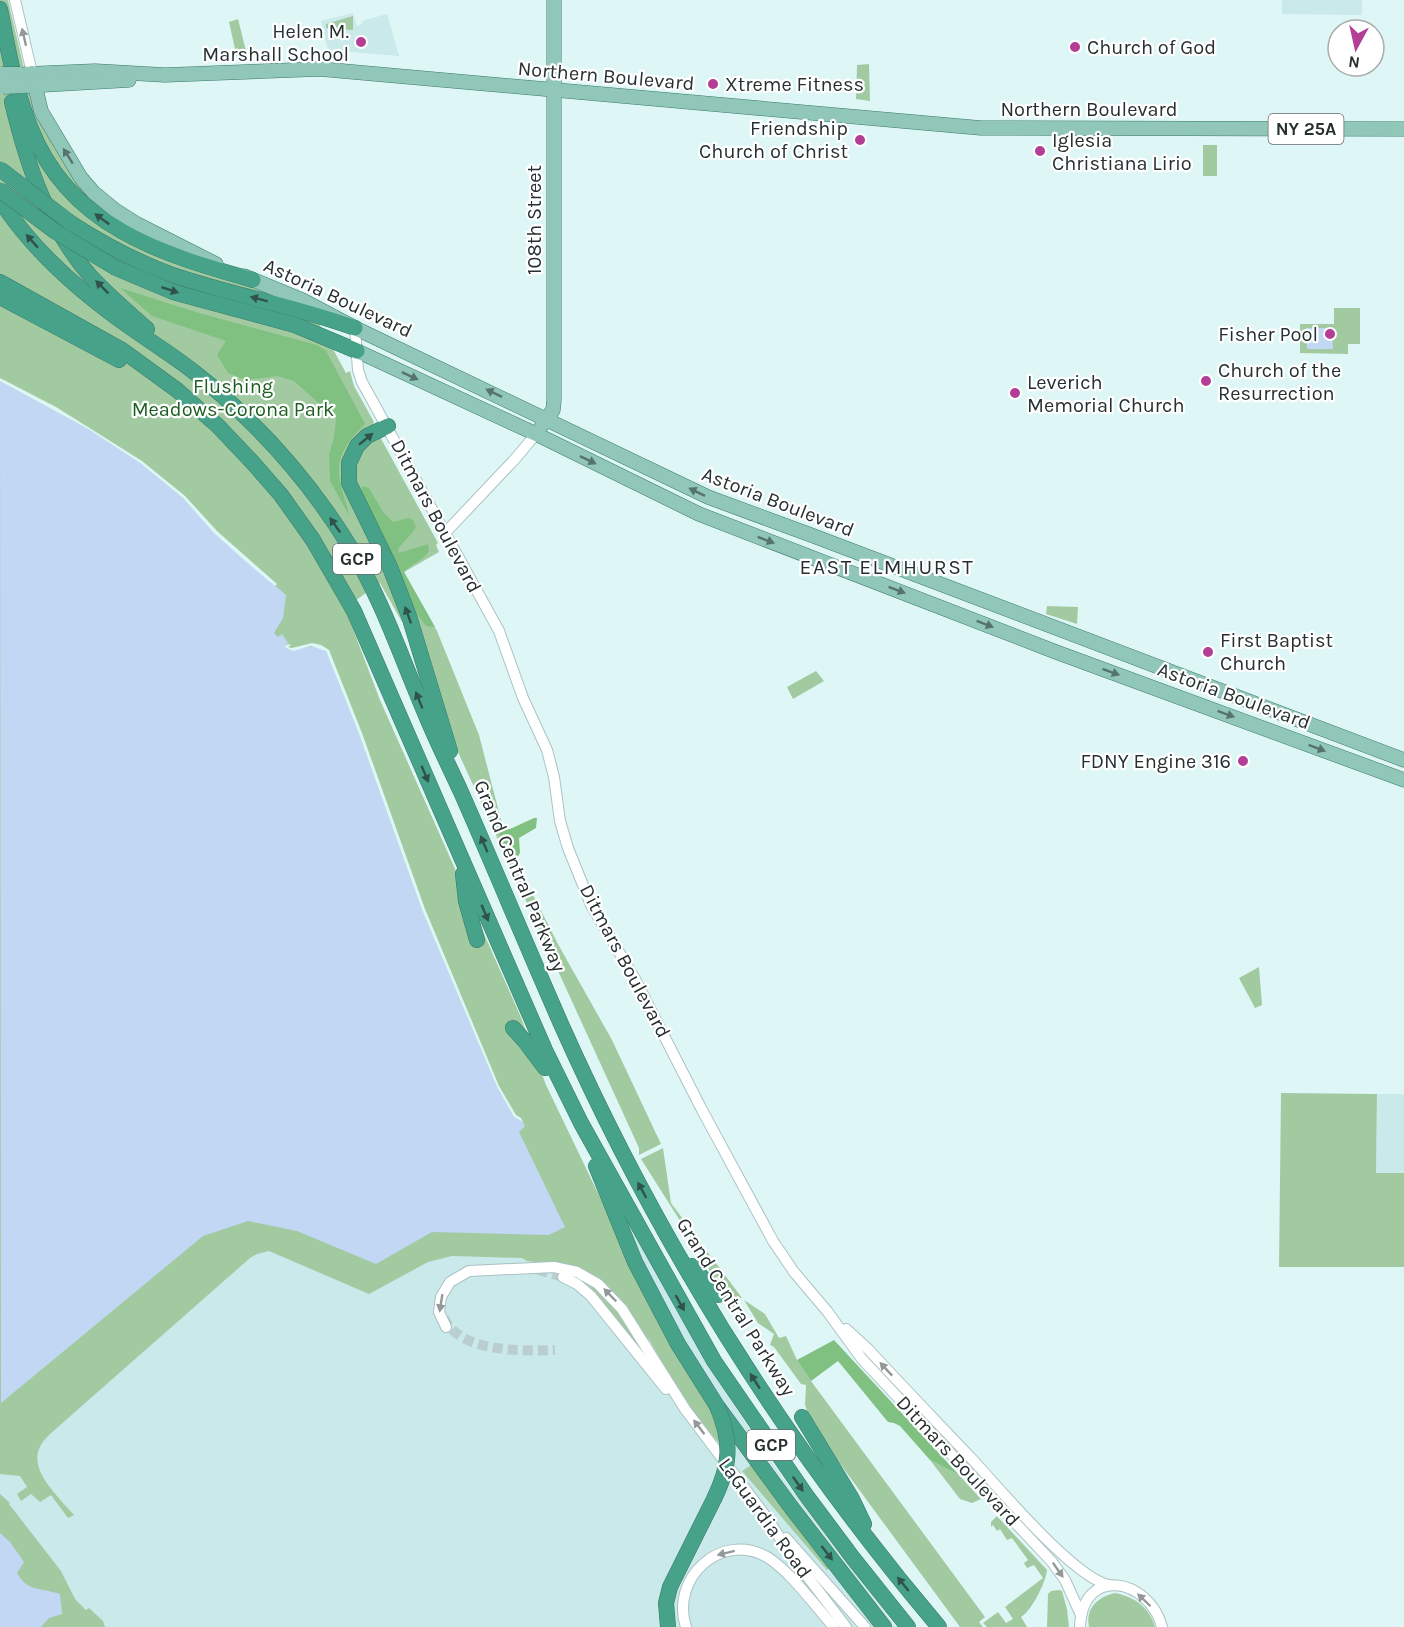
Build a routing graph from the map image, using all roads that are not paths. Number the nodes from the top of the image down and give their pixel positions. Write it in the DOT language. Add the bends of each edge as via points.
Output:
graph roads {
  1 [pos="15,0"];
  2 [pos="554,0"];
  3 [pos="0,9"];
  4 [pos="0,18"];
  5 [pos="3,46"];
  6 [pos="28,80"];
  7 [pos="1,82"];
  8 [pos="554,90"];
  9 [pos="1404,129"];
  10 [pos="0,169"];
  11 [pos="0,190"];
  12 [pos="0,200"];
  13 [pos="253,280"];
  14 [pos="0,282"];
  15 [pos="0,298"];
  16 [pos="355,328"];
  17 [pos="357,351"];
  18 [pos="191,369"];
  19 [pos="547,419"];
  20 [pos="388,426"];
  21 [pos="536,434"];
  22 [pos="254,464"];
  23 [pos="445,533"];
  24 [pos="1404,760"];
  25 [pos="1404,780"];
  26 [pos="461,791"];
  27 [pos="462,859"];
  28 [pos="477,940"];
  29 [pos="513,1028"];
  30 [pos="567,1097"];
  31 [pos="581,1123"];
  32 [pos="670,1242"];
  33 [pos="563,1277"];
  34 [pos="718,1295"];
  35 [pos="827,1311"];
  36 [pos="446,1327"];
  37 [pos="717,1406"];
  38 [pos="685,1409"];
  39 [pos="802,1417"];
  40 [pos="767,1518"];
  41 [pos="693,1543"];
  42 [pos="877,1551"];
  43 [pos="1109,1585"];
  44 [pos="1081,1615"];
  45 [pos="668,1627"];
  46 [pos="677,1627"];
  47 [pos="686,1627"];
  48 [pos="834,1627"];
  49 [pos="846,1627"];
  50 [pos="864,1627"];
  51 [pos="884,1627"];
  52 [pos="908,1627"];
  53 [pos="939,1627"];
  54 [pos="1080,1627"];
  55 [pos="1162,1627"];
  6 -- 1 [label="street, one-way"];
  2 -- 8 [label="main road, 108th Street"];
  3 -- 5 [label="highway"];
  4 -- 5 [label="highway"];
  13 -- 5 [label="highway, one-way" via="187,261 146,244 110,225 77,198 51,166 34,136"];
  18 -- 5 [label="highway, one-way" via="93,278 55,224 29,166"];
  6 -- 7 [label="main road, Northern Boulevard, bridge"];
  6 -- 8 [label="main road, Northern Boulevard / NY 25A" via="101,82 165,75 320,69"];
  13 -- 6 [label="main road, Astoria Boulevard, one-way" via="115,210 87,185 41,111"];
  8 -- 9 [label="main road, Northern Boulevard / NY 25A" via="962,128"];
  8 -- 19 [label="main road, 108th Street" via="554,400"];
  16 -- 10 [label="highway, one-way, bridge" via="161,270 124,254 72,224"];
  11 -- 17 [label="highway, one-way, bridge" via="56,232 116,268 173,291 295,325"];
  18 -- 12 [label="highway, Grand Central Parkway / GCP, one-way" via="73,282 29,238"];
  13 -- 16 [label="main road, Astoria Boulevard"];
  14 -- 22 [label="highway, GCP" via="144,365 198,408"];
  15 -- 22 [label="highway, GCP" via="157,383 201,415"];
  16 -- 17 [label="street, Ditmars Boulevard"];
  19 -- 16 [label="main road, Astoria Boulevard, one-way"];
  17 -- 20 [label="street, Ditmars Boulevard" via="362,382"];
  17 -- 21 [label="main road, Astoria Boulevard, one-way"];
  26 -- 18 [label="highway, Grand Central Parkway / GCP, one-way" via="384,612 344,538 282,455"];
  19 -- 21 [label="main road, 108th Street"];
  24 -- 19 [label="main road, Astoria Boulevard, one-way" via="716,501"];
  20 -- 23 [label="street, Ditmars Boulevard"];
  26 -- 20 [label="highway, one-way" via="409,616 349,483 349,463 357,446"];
  21 -- 23 [label="street"];
  21 -- 25 [label="main road, Astoria Boulevard, one-way" via="711,520"];
  22 -- 27 [label="highway, GCP, one-way" via="306,528 348,599"];
  23 -- 35 [label="street, Ditmars Boulevard" via="499,632 546,750 560,821 591,905 773,1241"];
  32 -- 26 [label="highway, Grand Central Parkway / GCP, one-way" via="576,1058"];
  27 -- 28 [label="highway" via="466,901"];
  27 -- 30 [label="highway, GCP, one-way"];
  29 -- 30 [label="highway"];
  30 -- 31 [label="highway, GCP"];
  31 -- 37 [label="highway" via="634,1262"];
  31 -- 52 [label="highway, GCP, one-way" via="714,1361 813,1504"];
  32 -- 34 [label="highway"];
  42 -- 32 [label="highway, Grand Central Parkway / GCP, one-way" via="766,1399"];
  33 -- 38 [label="street" via="591,1296"];
  43 -- 35 [label="street, Ditmars Boulevard, one-way" via="1089,1575 1054,1546 868,1349"];
  35 -- 44 [label="street, Ditmars Boulevard, one-way" via="862,1359 1052,1562"];
  38 -- 36 [label="street, one-way" via="622,1309 605,1290 577,1272 554,1267 472,1270 458,1275 446,1286 440,1301 440,1317"];
  37 -- 41 [label="highway, bridge" via="727,1434 728,1462"];
  37 -- 51 [label="highway, one-way, bridge"];
  40 -- 38 [label="street, LaGuardia Road, one-way"];
  39 -- 42 [label="highway" via="852,1499"];
  40 -- 49 [label="street, LaGuardia Road"];
  40 -- 50 [label="street"];
  41 -- 45 [label="highway" via="668,1591"];
  41 -- 46 [label="highway" via="674,1593"];
  53 -- 42 [label="highway, Grand Central Parkway / GCP, one-way"];
  43 -- 44 [label="street" via="1094,1593"];
  55 -- 43 [label="street, Ditmars Boulevard, one-way" via="1154,1610 1140,1595 1125,1587"];
  44 -- 54 [label="street"];
  48 -- 47 [label="street, one-way" via="780,1567 764,1556 744,1551 726,1552 707,1561 693,1574 682,1607"];
}
